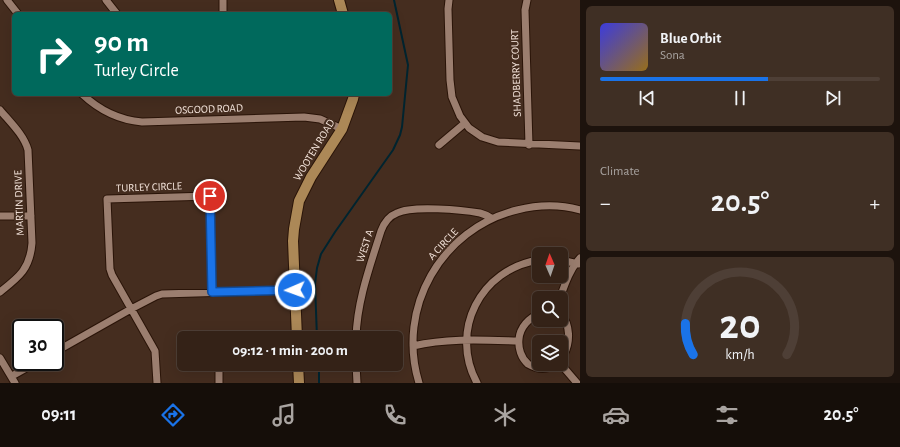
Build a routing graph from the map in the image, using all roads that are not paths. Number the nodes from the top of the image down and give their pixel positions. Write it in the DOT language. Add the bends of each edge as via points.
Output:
graph roads {
  1 [pos="7,0"];
  2 [pos="106,0"];
  3 [pos="223,0"];
  4 [pos="339,0"];
  5 [pos="449,0"];
  6 [pos="527,0"];
  7 [pos="16,12"];
  8 [pos="115,12"];
  9 [pos="223,12"];
  10 [pos="342,12"];
  11 [pos="84,96"];
  12 [pos="354,96"];
  13 [pos="0,110"];
  14 [pos="465,123"];
  15 [pos="342,129"];
  16 [pos="440,145"];
  17 [pos="529,145"];
  18 [pos="580,146"];
  19 [pos="580,210"];
  20 [pos="0,216"];
  21 [pos="31,216"];
  22 [pos="491,218"];
  23 [pos="568,261"];
  24 [pos="532,262"];
  25 [pos="578,262"];
  26 [pos="295,290"];
  27 [pos="562,291"];
  28 [pos="0,292"];
  29 [pos="212,292"];
  30 [pos="131,309"];
  31 [pos="532,317"];
  32 [pos="568,320"];
  33 [pos="575,325"];
  34 [pos="297,331"];
  35 [pos="357,331"];
  36 [pos="466,339"];
  37 [pos="518,341"];
  38 [pos="413,346"];
  39 [pos="64,347"];
  40 [pos="0,358"];
  41 [pos="572,363"];
  42 [pos="568,366"];
  43 [pos="532,368"];
  44 [pos="21,371"];
  45 [pos="219,371"];
  46 [pos="298,371"];
  47 [pos="356,371"];
  48 [pos="540,371"];
  49 [pos="558,371"];
  50 [pos="567,371"];
  51 [pos="12,376"];
  52 [pos="15,383"];
  53 [pos="157,383"];
  54 [pos="219,383"];
  55 [pos="299,383"];
  56 [pos="356,383"];
  57 [pos="419,383"];
  58 [pos="477,383"];
  59 [pos="577,383"];
  1 -- 7 [label="street"];
  2 -- 8 [label="street"];
  3 -- 9 [label="street"];
  4 -- 10 [label="street"];
  5 -- 14 [label="street" via="452,97"];
  6 -- 17 [label="street, SHADBERRY COURT" via="525,10"];
  11 -- 15 [label="street, OSGOOD ROAD" via="102,110 132,121 304,117 320,119"];
  12 -- 15 [label="street, WOOTEN ROAD"];
  13 -- 21 [label="street, MARTIN DRIVE" via="26,145"];
  14 -- 16 [label="street"];
  14 -- 17 [label="street" via="475,133 490,140"];
  15 -- 26 [label="street, WOOTEN ROAD" via="311,177 299,201 294,235"];
  17 -- 18 [label="street"];
  19 -- 22 [label="street, A CIRCLE" via="539,206"];
  20 -- 21 [label="street"];
  21 -- 28 [label="street, MARTIN DRIVE" via="31,252 28,264 19,276"];
  22 -- 35 [label="street, WEST A" via="481,213 440,209 409,210 391,216 381,231 363,290"];
  22 -- 38 [label="street, A CIRCLE" via="459,241 434,268 418,304"];
  23 -- 25 [label="street"];
  24 -- 36 [label="street" via="509,270 488,287 478,300 471,316"];
  25 -- 27 [label="street" via="568,275"];
  26 -- 29 [label="street"];
  26 -- 34 [label="street, WOOTEN ROAD"];
  29 -- 30 [label="street" via="162,294"];
  29 -- 30 [label="street, TURLEY CIRCLE" via="210,196 108,199 110,269"];
  30 -- 39 [label="street"];
  30 -- 53 [label="street" via="155,351"];
  31 -- 37 [label="street" via="524,325"];
  32 -- 33 [label="street"];
  36 -- 37 [label="street"];
  36 -- 38 [label="street" via="435,341"];
  36 -- 58 [label="street" via="469,364"];
  37 -- 43 [label="street" via="524,361"];
  38 -- 57 [label="street, A CIRCLE"];
  40 -- 51 [label="street"];
  41 -- 42 [label="street"];
  44 -- 51 [label="street"];
  45 -- 54 [label="street"];
  46 -- 55 [label="street"];
  47 -- 56 [label="street"];
  48 -- 49 [label="street"];
  50 -- 59 [label="street"];
  51 -- 52 [label="street"];
}
